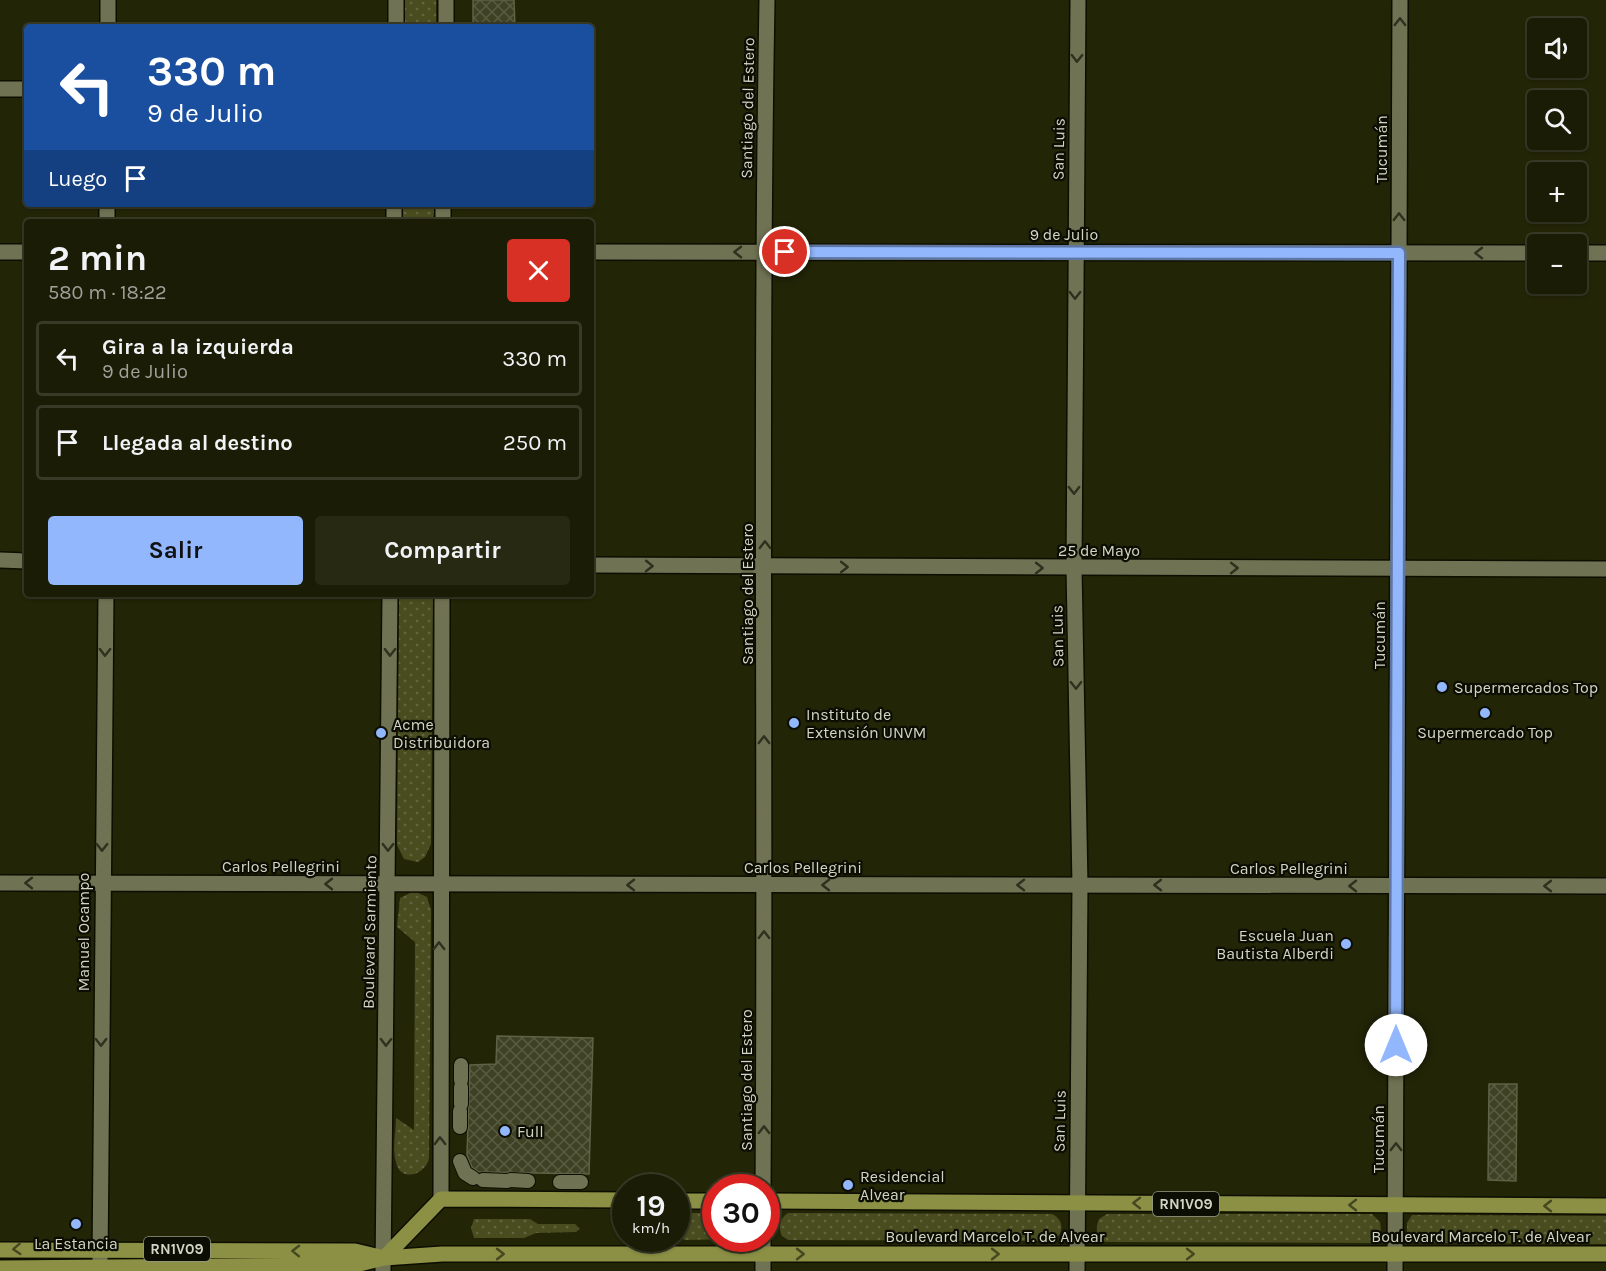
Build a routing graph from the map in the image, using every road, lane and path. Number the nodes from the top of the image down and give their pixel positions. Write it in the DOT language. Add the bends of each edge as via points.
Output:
graph roads {
  1 [pos="108,0"];
  2 [pos="396,0"];
  3 [pos="446,0"];
  4 [pos="767,0"];
  5 [pos="1078,0"];
  6 [pos="1400,0"];
  7 [pos="108,24"];
  8 [pos="396,24"];
  9 [pos="446,24"];
  10 [pos="0,88"];
  11 [pos="24,89"];
  12 [pos="0,252"];
  13 [pos="24,252"];
  14 [pos="594,252"];
  15 [pos="763,252"];
  16 [pos="1076,252"];
  17 [pos="1399,253"];
  18 [pos="1527,253"];
  19 [pos="1587,253"];
  20 [pos="1606,253"];
  21 [pos="0,560"];
  22 [pos="24,561"];
  23 [pos="594,565"];
  24 [pos="765,567"];
  25 [pos="1074,568"];
  26 [pos="1398,568"];
  27 [pos="1606,569"];
  28 [pos="106,597"];
  29 [pos="390,597"];
  30 [pos="442,597"];
  31 [pos="0,883"];
  32 [pos="101,884"];
  33 [pos="764,884"];
  34 [pos="387,885"];
  35 [pos="440,885"];
  36 [pos="1080,885"];
  37 [pos="1397,886"];
  38 [pos="1606,886"];
  39 [pos="461,1065"];
  40 [pos="460,1127"];
  41 [pos="460,1161"];
  42 [pos="763,1174"];
  43 [pos="528,1181"];
  44 [pos="560,1182"];
  45 [pos="581,1182"];
  46 [pos="441,1199"];
  47 [pos="612,1200"];
  48 [pos="780,1201"];
  49 [pos="1076,1203"];
  50 [pos="1395,1205"];
  51 [pos="1606,1206"];
  52 [pos="780,1246"];
  53 [pos="100,1248"];
  54 [pos="702,1248"];
  55 [pos="0,1250"];
  56 [pos="763,1252"];
  57 [pos="1395,1253"];
  58 [pos="1077,1254"];
  59 [pos="1606,1254"];
  60 [pos="384,1264"];
  61 [pos="0,1268"];
  62 [pos="100,1268"];
  63 [pos="764,1271"];
  64 [pos="1077,1271"];
  65 [pos="1395,1271"];
  1 -- 7 [label="street"];
  2 -- 8 [label="street"];
  3 -- 9 [label="street"];
  4 -- 15 [label="street, Santiago del Estero"];
  5 -- 16 [label="street, San Luis, one-way"];
  17 -- 6 [label="street, Tucumán, one-way"];
  10 -- 11 [label="street"];
  12 -- 13 [label="street"];
  15 -- 14 [label="street, 9 de Julio, one-way"];
  15 -- 16 [label="street, 9 de Julio"];
  24 -- 15 [label="street, Santiago del Estero, one-way"];
  16 -- 17 [label="street, 9 de Julio"];
  16 -- 25 [label="street, San Luis, one-way"];
  18 -- 17 [label="street, 9 de Julio, one-way"];
  17 -- 26 [label="street, Tucumán"];
  19 -- 20 [label="street"];
  21 -- 22 [label="street"];
  23 -- 24 [label="street, 25 de Mayo, one-way"];
  24 -- 25 [label="street, 25 de Mayo, one-way"];
  33 -- 24 [label="street, Santiago del Estero, one-way"];
  25 -- 26 [label="street, 25 de Mayo, one-way"];
  25 -- 36 [label="street, San Luis, one-way"];
  26 -- 27 [label="street, 25 de Mayo"];
  26 -- 37 [label="street, Tucumán"];
  28 -- 32 [label="street, Manuel Ocampo, one-way"];
  29 -- 34 [label="street, Boulevard Sarmiento, one-way"];
  30 -- 35 [label="street"];
  32 -- 31 [label="street, Carlos Pellegrini, one-way"];
  34 -- 32 [label="street, Carlos Pellegrini, one-way"];
  32 -- 53 [label="street, Manuel Ocampo, one-way"];
  33 -- 35 [label="street, Carlos Pellegrini, one-way"];
  36 -- 33 [label="street, Carlos Pellegrini, one-way"];
  42 -- 33 [label="street, Santiago del Estero, one-way"];
  34 -- 35 [label="street, Carlos Pellegrini"];
  34 -- 60 [label="street, Boulevard Sarmiento, one-way"];
  46 -- 35 [label="street, one-way"];
  37 -- 36 [label="street, Carlos Pellegrini, one-way"];
  36 -- 49 [label="street, San Luis"];
  38 -- 37 [label="street, Carlos Pellegrini, one-way"];
  50 -- 37 [label="street, Tucumán, one-way"];
  39 -- 40 [label="street"];
  41 -- 43 [label="street" via="465,1173 478,1179"];
  44 -- 45 [label="street"];
  46 -- 47 [label="main road"];
  46 -- 60 [label="main road"];
  48 -- 49 [label="main road, Boulevard Marcelo T. de Alvear / RN1V09"];
  50 -- 49 [label="main road, Boulevard Marcelo T. de Alvear / RN1V09, one-way"];
  49 -- 58 [label="street, San Luis"];
  51 -- 50 [label="main road, Boulevard Marcelo T. de Alvear / RN1V09, one-way"];
  50 -- 57 [label="street, Tucumán"];
  52 -- 58 [label="main road, Boulevard Marcelo T. de Alvear / RN1V09, one-way"];
  53 -- 55 [label="main road, Boulevard Marcelo T. de Alvear / RN1V09, one-way"];
  60 -- 53 [label="main road, Boulevard Marcelo T. de Alvear / RN1V09, one-way" via="355,1251"];
  53 -- 62 [label="street, Manuel Ocampo"];
  60 -- 54 [label="main road, Boulevard Marcelo T. de Alvear / RN1V09, one-way" via="441,1254"];
  56 -- 63 [label="street"];
  58 -- 57 [label="main road, Boulevard Marcelo T. de Alvear / RN1V09, one-way"];
  57 -- 59 [label="main road, Boulevard Marcelo T. de Alvear / RN1V09"];
  57 -- 65 [label="street, Tucumán"];
  58 -- 64 [label="street, San Luis"];
  60 -- 62 [label="main road, Boulevard Marcelo T. de Alvear / RN1V09"];
  61 -- 62 [label="main road, Boulevard Marcelo T. de Alvear / RN1V09"];
}
